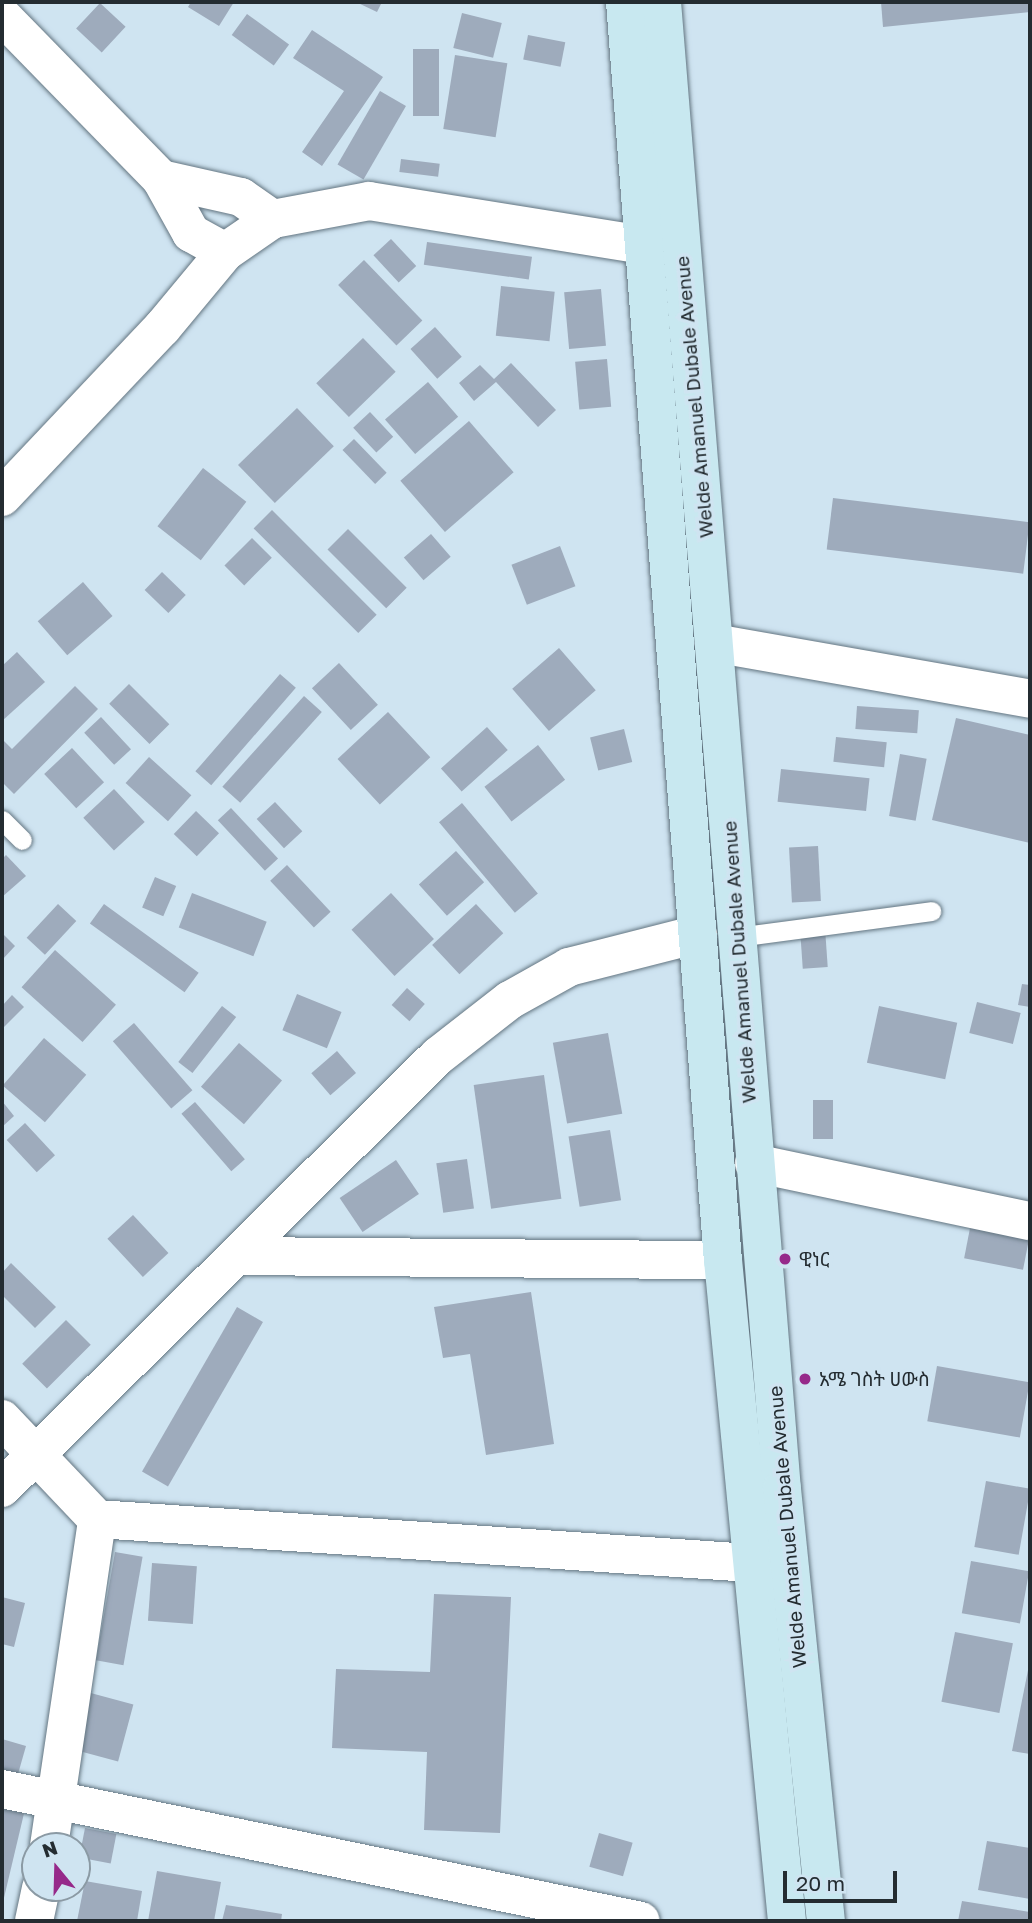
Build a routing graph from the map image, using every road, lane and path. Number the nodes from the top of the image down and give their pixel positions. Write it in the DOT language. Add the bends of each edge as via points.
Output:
graph roads {
  1 [pos="625,2"];
  2 [pos="662,2"];
  3 [pos="2,16"];
  4 [pos="161,179"];
  5 [pos="273,219"];
  6 [pos="643,245"];
  7 [pos="225,252"];
  8 [pos="2,497"];
  9 [pos="714,643"];
  10 [pos="1030,699"];
  11 [pos="2,820"];
  12 [pos="22,840"];
  13 [pos="931,911"];
  14 [pos="698,934"];
  15 [pos="737,937"];
  16 [pos="754,1163"];
  17 [pos="1030,1221"];
  18 [pos="237,1256"];
  19 [pos="723,1260"];
  20 [pos="2,1419"];
  21 [pos="37,1454"];
  22 [pos="2,1488"];
  23 [pos="97,1519"];
  24 [pos="751,1563"];
  25 [pos="2,1789"];
  26 [pos="58,1804"];
  27 [pos="53,1832"];
  28 [pos="38,1902"];
  29 [pos="34,1921"];
  30 [pos="641,1921"];
  31 [pos="787,1921"];
  32 [pos="826,1921"];
  1 -- 6 [label="main road"];
  2 -- 9 [label="main road, Welde Amanuel Dubale Avenue"];
  3 -- 4 [label="street"];
  4 -- 5 [label="street" via="242,197"];
  4 -- 7 [label="street" via="191,233"];
  5 -- 6 [label="street" via="369,201"];
  5 -- 7 [label="street"];
  6 -- 14 [label="main road"];
  7 -- 8 [label="street" via="162,328"];
  9 -- 10 [label="street"];
  9 -- 15 [label="main road, Welde Amanuel Dubale Avenue"];
  11 -- 12 [label="lane"];
  13 -- 15 [label="lane"];
  14 -- 18 [label="street" via="569,967 510,1000 438,1056"];
  14 -- 19 [label="main road"];
  15 -- 16 [label="main road, Welde Amanuel Dubale Avenue"];
  16 -- 17 [label="street"];
  16 -- 32 [label="main road, Welde Amanuel Dubale Avenue"];
  18 -- 19 [label="street"];
  18 -- 21 [label="street"];
  19 -- 24 [label="main road"];
  20 -- 21 [label="street"];
  21 -- 22 [label="street"];
  21 -- 23 [label="street"];
  23 -- 24 [label="street"];
  23 -- 26 [label="street"];
  24 -- 31 [label="main road"];
  25 -- 26 [label="street"];
  26 -- 27 [label="street"];
  26 -- 30 [label="street"];
  28 -- 29 [label="street"];
}
